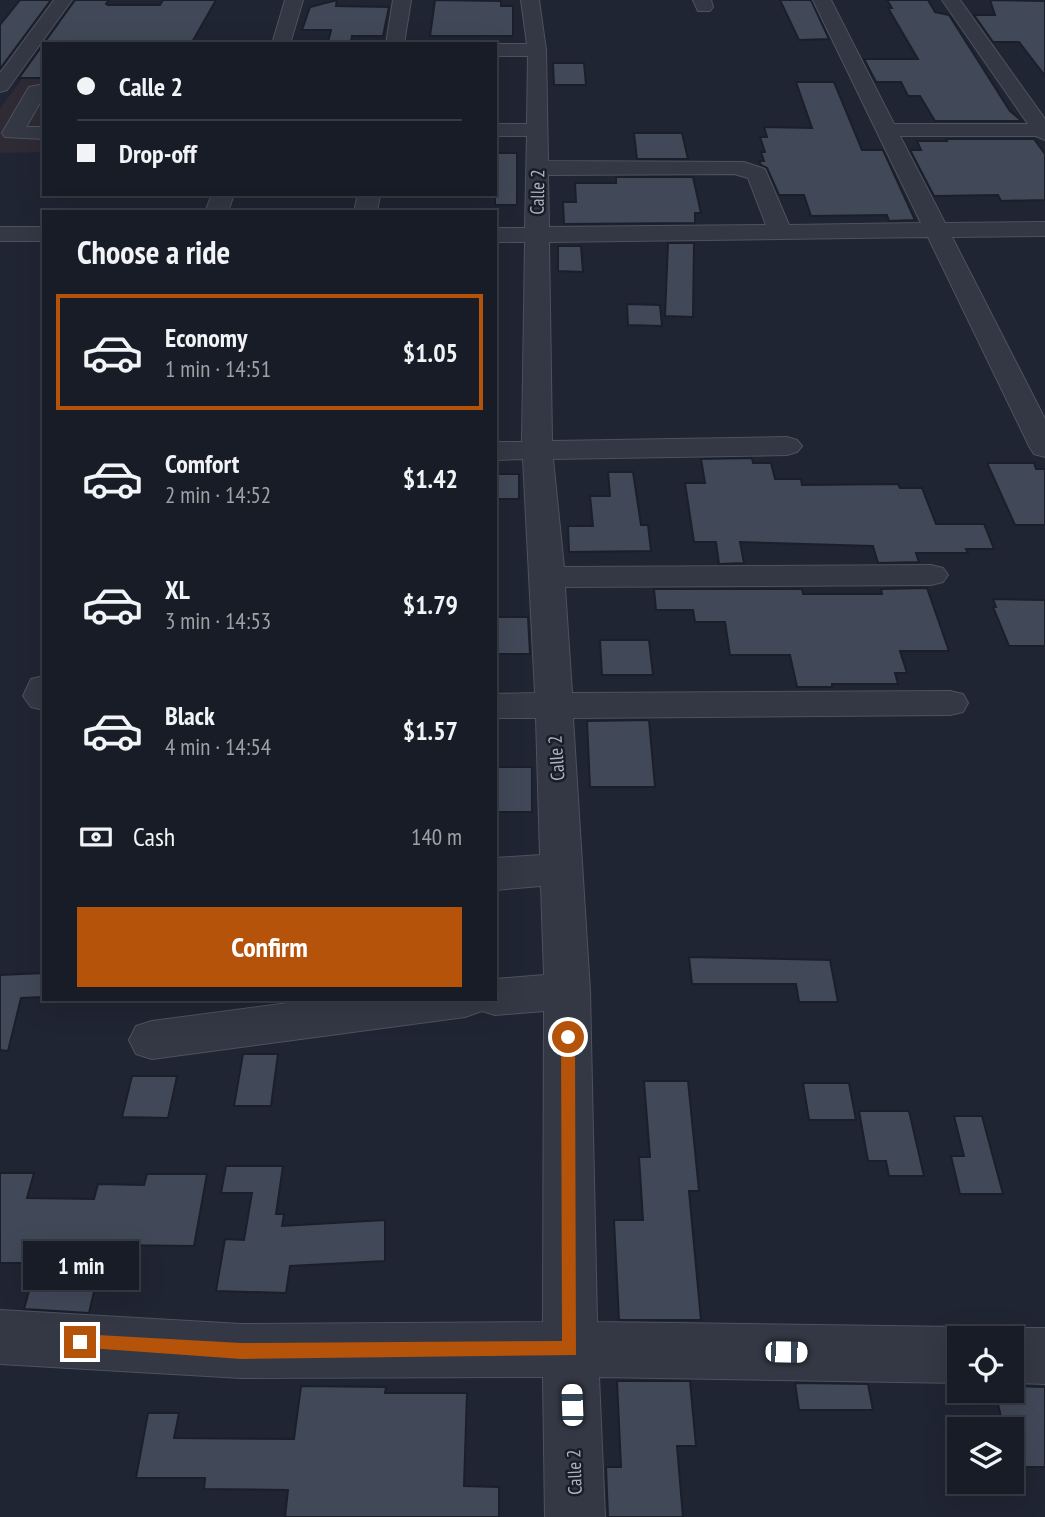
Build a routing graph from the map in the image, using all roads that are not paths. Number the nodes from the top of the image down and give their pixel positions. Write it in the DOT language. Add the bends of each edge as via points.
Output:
graph roads {
  1 [pos="63,0"];
  2 [pos="294,0"];
  3 [pos="402,0"];
  4 [pos="530,0"];
  5 [pos="822,0"];
  6 [pos="951,0"];
  7 [pos="282,42"];
  8 [pos="395,42"];
  9 [pos="497,50"];
  10 [pos="537,50"];
  11 [pos="0,86"];
  12 [pos="30,106"];
  13 [pos="0,107"];
  14 [pos="497,130"];
  15 [pos="537,130"];
  16 [pos="885,130"];
  17 [pos="1044,131"];
  18 [pos="42,133"];
  19 [pos="538,168"];
  20 [pos="1045,229"];
  21 [pos="934,230"];
  22 [pos="781,233"];
  23 [pos="0,234"];
  24 [pos="42,234"];
  25 [pos="497,235"];
  26 [pos="536,235"];
  27 [pos="787,446"];
  28 [pos="1045,448"];
  29 [pos="537,450"];
  30 [pos="497,451"];
  31 [pos="931,575"];
  32 [pos="548,577"];
  33 [pos="950,703"];
  34 [pos="497,706"];
  35 [pos="553,706"];
  36 [pos="563,869"];
  37 [pos="497,874"];
  38 [pos="567,991"];
  39 [pos="497,997"];
  40 [pos="450,1001"];
  41 [pos="152,1040"];
  42 [pos="0,1336"];
  43 [pos="570,1349"];
  44 [pos="947,1355"];
  45 [pos="1024,1356"];
  46 [pos="1045,1356"];
  47 [pos="575,1517"];
  1 -- 11 [label="street"];
  2 -- 7 [label="street"];
  3 -- 8 [label="street"];
  4 -- 10 [label="street, Calle 2"];
  5 -- 16 [label="street"];
  6 -- 17 [label="street"];
  9 -- 10 [label="street"];
  10 -- 15 [label="street, Calle 2"];
  12 -- 13 [label="street"];
  12 -- 18 [label="street" via="12,133"];
  14 -- 15 [label="street"];
  15 -- 19 [label="street, Calle 2"];
  16 -- 17 [label="street"];
  16 -- 21 [label="street"];
  19 -- 22 [label="street" via="750,169 757,174"];
  19 -- 26 [label="street, Calle 2"];
  20 -- 21 [label="street"];
  21 -- 22 [label="street"];
  21 -- 28 [label="street"];
  22 -- 26 [label="street"];
  23 -- 24 [label="street"];
  25 -- 26 [label="street"];
  26 -- 29 [label="street, Calle 2"];
  27 -- 29 [label="street"];
  29 -- 30 [label="street"];
  29 -- 32 [label="street, Calle 2"];
  31 -- 32 [label="street"];
  32 -- 35 [label="street, Calle 2"];
  33 -- 35 [label="street"];
  34 -- 35 [label="street"];
  35 -- 36 [label="street, Calle 2"];
  36 -- 37 [label="street"];
  36 -- 38 [label="street, Calle 2"];
  38 -- 39 [label="street"];
  38 -- 43 [label="street, Calle 2"];
  40 -- 41 [label="street"];
  42 -- 43 [label="street" via="241,1351"];
  43 -- 44 [label="street"];
  43 -- 47 [label="street, Calle 2"];
  45 -- 46 [label="street"];
}
